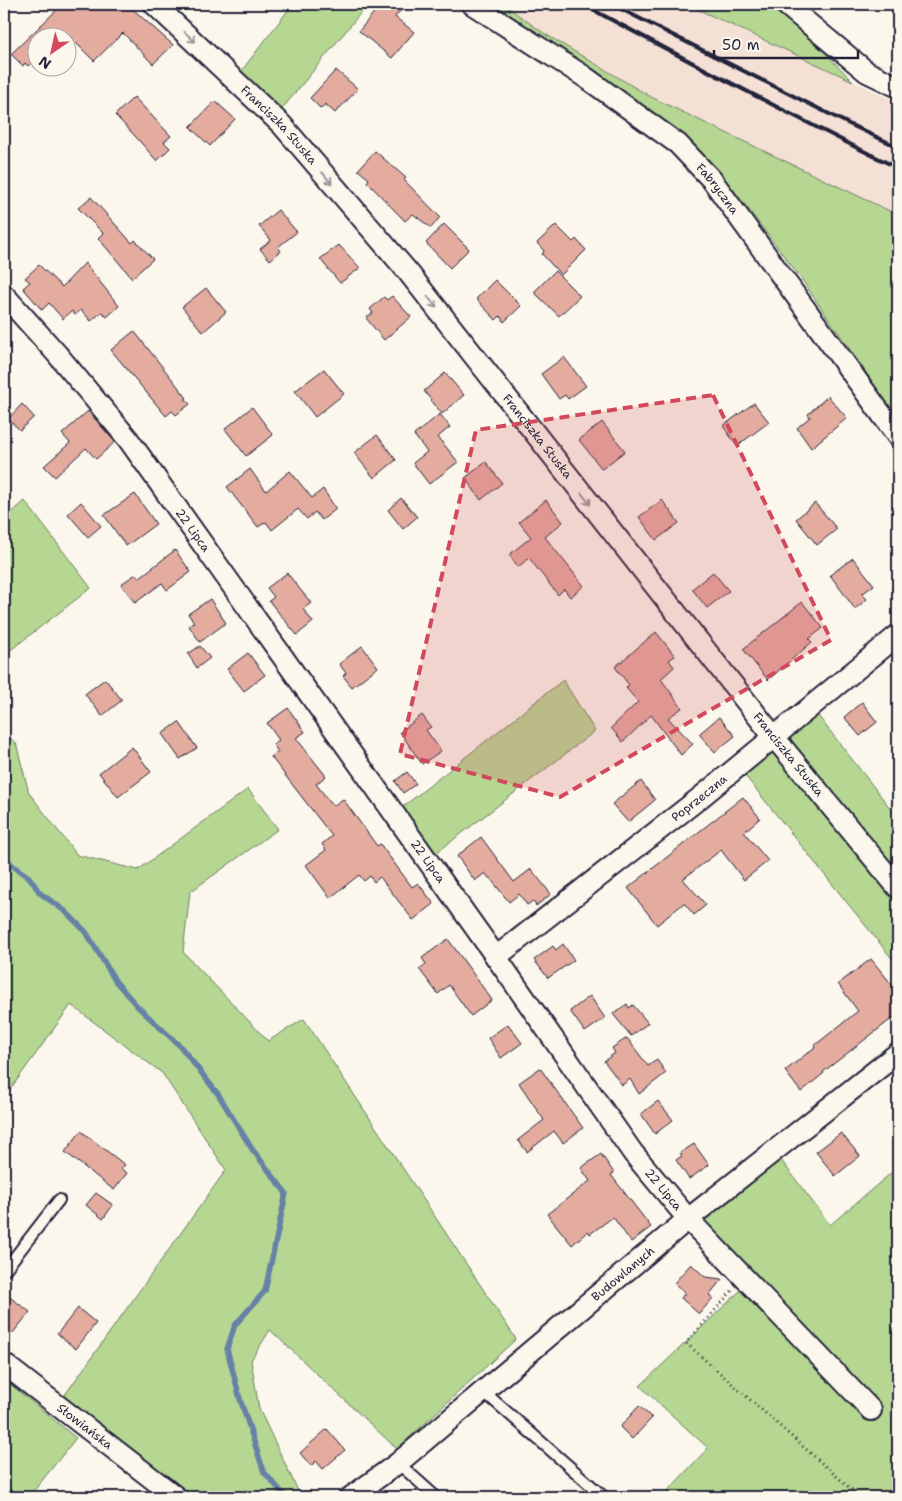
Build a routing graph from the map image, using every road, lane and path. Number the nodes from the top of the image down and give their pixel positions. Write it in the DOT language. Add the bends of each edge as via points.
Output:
graph roads {
  1 [pos="154,4"];
  2 [pos="472,4"];
  3 [pos="785,4"];
  4 [pos="898,87"];
  5 [pos="4,295"];
  6 [pos="898,438"];
  7 [pos="898,635"];
  8 [pos="774,737"];
  9 [pos="898,888"];
  10 [pos="496,957"];
  11 [pos="898,1053"];
  12 [pos="58,1200"];
  13 [pos="688,1219"];
  14 [pos="4,1271"];
  15 [pos="744,1277"];
  16 [pos="4,1364"];
  17 [pos="484,1391"];
  18 [pos="871,1410"];
  19 [pos="398,1463"];
  20 [pos="168,1495"];
  21 [pos="351,1497"];
  22 [pos="436,1497"];
  23 [pos="604,1497"];
  24 [pos="860,1497"];
  1 -- 8 [label="street, Franciszka Stuska, one-way" via="282,125 408,272"];
  2 -- 6 [label="street, Fabryczna" via="585,77 678,144 712,180"];
  3 -- 4 [label="street" via="867,72"];
  5 -- 10 [label="street, 22 Lipca" via="128,440"];
  7 -- 8 [label="street, Poprzeczna"];
  8 -- 9 [label="street, Franciszka Stuska"];
  8 -- 10 [label="street, Poprzeczna"];
  10 -- 13 [label="street, 22 Lipca" via="633,1153"];
  11 -- 13 [label="street, Budowlanych"];
  12 -- 14 [label="lane"];
  13 -- 15 [label="street, 22 Lipca"];
  13 -- 17 [label="street, Budowlanych"];
  15 -- 18 [label="street, 22 Lipca"];
  15 -- 24 [label="path" via="686,1344"];
  16 -- 20 [label="street, Słowiańska"];
  17 -- 19 [label="street, Budowlanych"];
  17 -- 23 [label="lane"];
  19 -- 21 [label="street, Budowlanych"];
  19 -- 22 [label="lane"];
}
